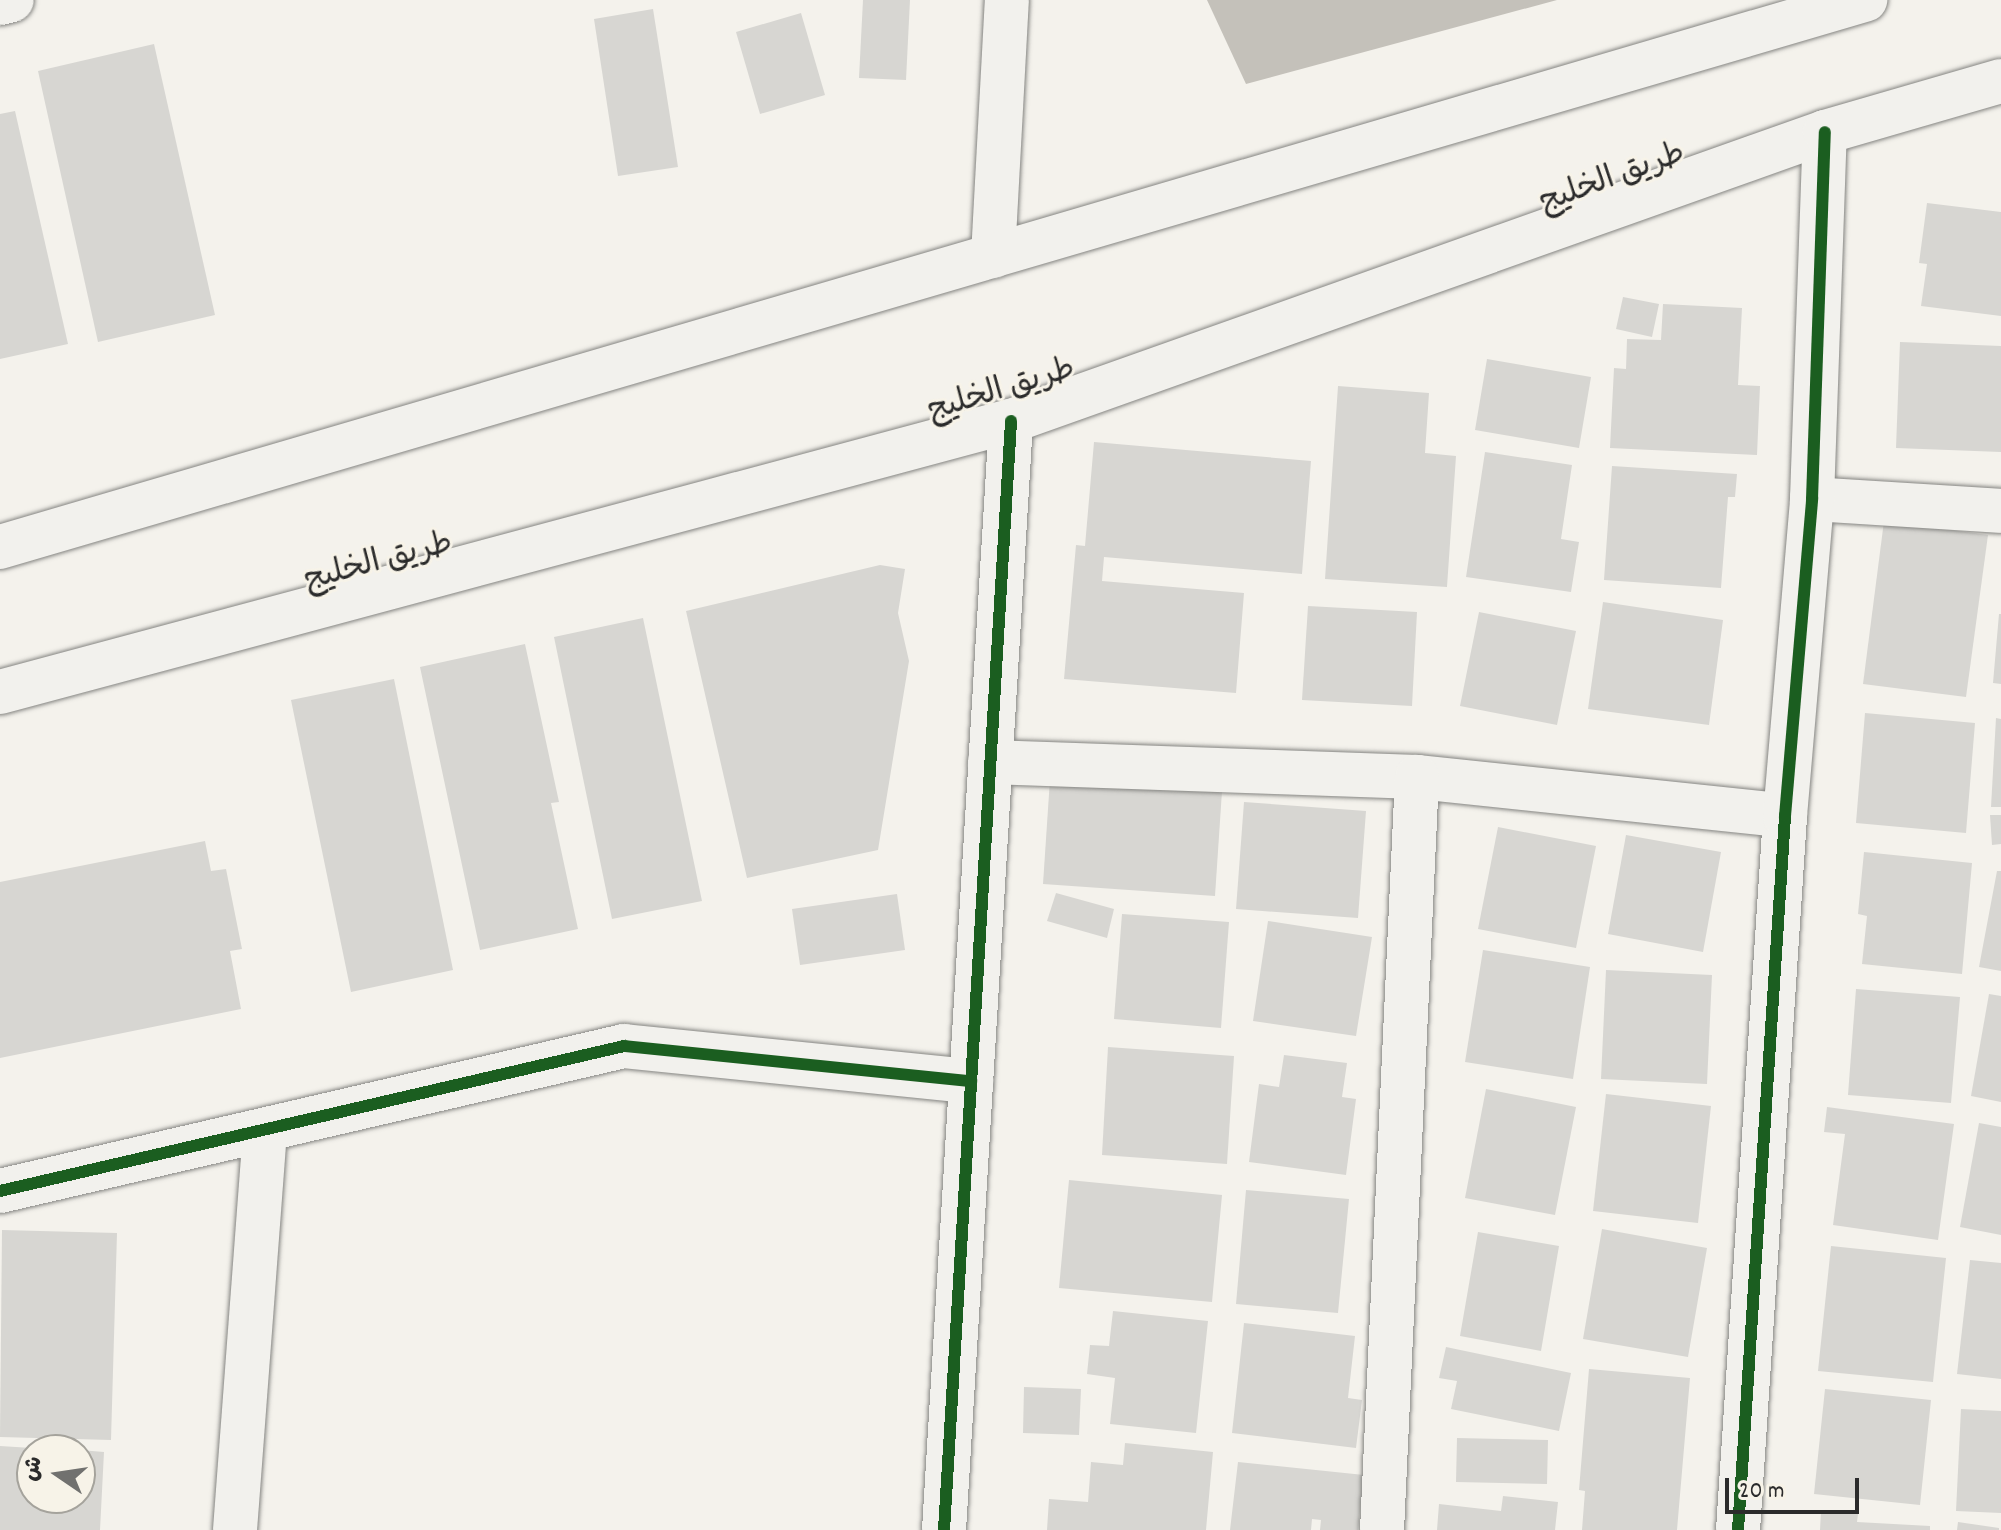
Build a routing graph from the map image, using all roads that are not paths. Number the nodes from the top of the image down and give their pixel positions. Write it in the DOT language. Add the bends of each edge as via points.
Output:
graph roads {
  1 [pos="12,0"];
  2 [pos="1007,0"];
  3 [pos="1865,0"];
  4 [pos="0,3"];
  5 [pos="2001,81"];
  6 [pos="1825,132"];
  7 [pos="993,256"];
  8 [pos="1011,421"];
  9 [pos="1812,499"];
  10 [pos="2001,511"];
  11 [pos="0,547"];
  12 [pos="0,692"];
  13 [pos="990,762"];
  14 [pos="1417,777"];
  15 [pos="1785,816"];
  16 [pos="971,1081"];
  17 [pos="265,1131"];
  18 [pos="0,1191"];
  19 [pos="235,1530"];
  20 [pos="944,1530"];
  21 [pos="1382,1530"];
  22 [pos="1738,1530"];
  1 -- 4 [label="street"];
  2 -- 7 [label="street"];
  3 -- 7 [label="street"];
  5 -- 6 [label="street, طريق الخليج"];
  6 -- 8 [label="street, طريق الخليج"];
  6 -- 9 [label="street"];
  7 -- 11 [label="street"];
  8 -- 12 [label="street, طريق الخليج"];
  8 -- 13 [label="street"];
  9 -- 10 [label="street"];
  9 -- 15 [label="street"];
  13 -- 14 [label="street"];
  13 -- 16 [label="street"];
  14 -- 15 [label="street"];
  14 -- 21 [label="street"];
  15 -- 22 [label="street"];
  16 -- 17 [label="street" via="624,1046"];
  16 -- 20 [label="street"];
  17 -- 18 [label="street"];
  17 -- 19 [label="street"];
}
